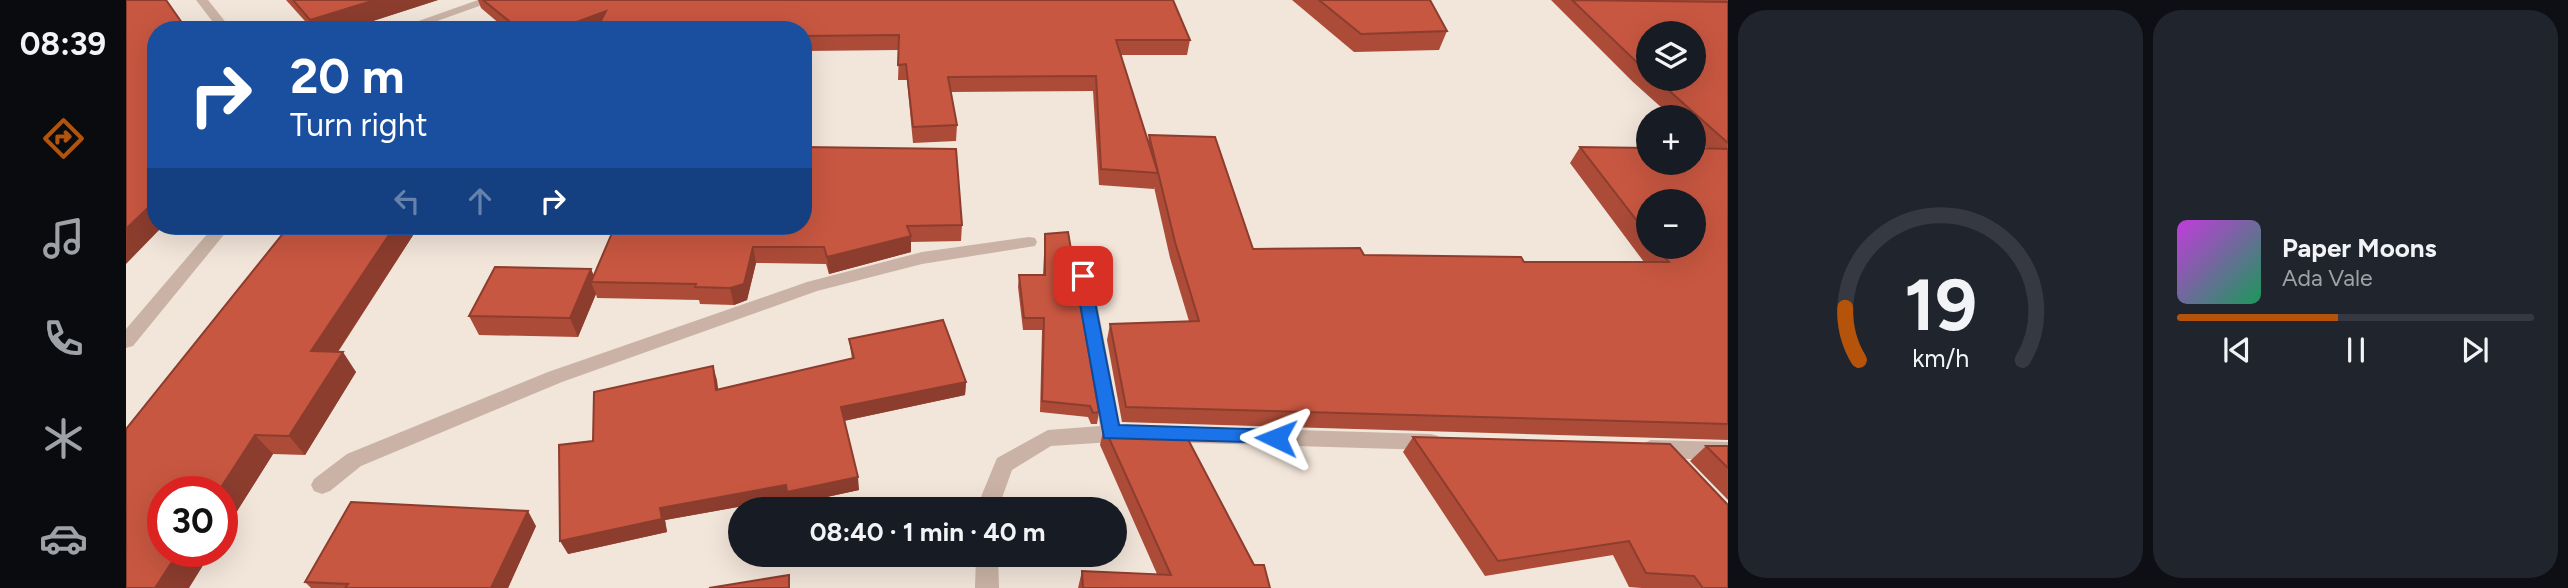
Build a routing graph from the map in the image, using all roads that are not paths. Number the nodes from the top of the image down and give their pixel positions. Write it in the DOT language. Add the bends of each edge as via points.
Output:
graph roads {
  1 [pos="202,0"];
  2 [pos="490,0"];
  3 [pos="219,21"];
  4 [pos="426,21"];
  5 [pos="215,235"];
  6 [pos="1029,242"];
  7 [pos="1083,276"];
  8 [pos="126,341"];
  9 [pos="1111,433"];
  10 [pos="1454,443"];
  11 [pos="1633,448"];
  12 [pos="1661,449"];
  13 [pos="1728,451"];
  14 [pos="1680,469"];
  15 [pos="322,485"];
  16 [pos="992,497"];
  17 [pos="987,567"];
  18 [pos="987,588"];
  1 -- 3 [label="street"];
  2 -- 4 [label="street"];
  5 -- 8 [label="street"];
  6 -- 15 [label="street" via="922,258 813,286 555,377 354,460"];
  7 -- 9 [label="street"];
  9 -- 10 [label="street"];
  9 -- 16 [label="street" via="1048,438 1004,464"];
  11 -- 12 [label="street"];
  12 -- 13 [label="street"];
  12 -- 14 [label="street"];
  17 -- 18 [label="street"];
}
